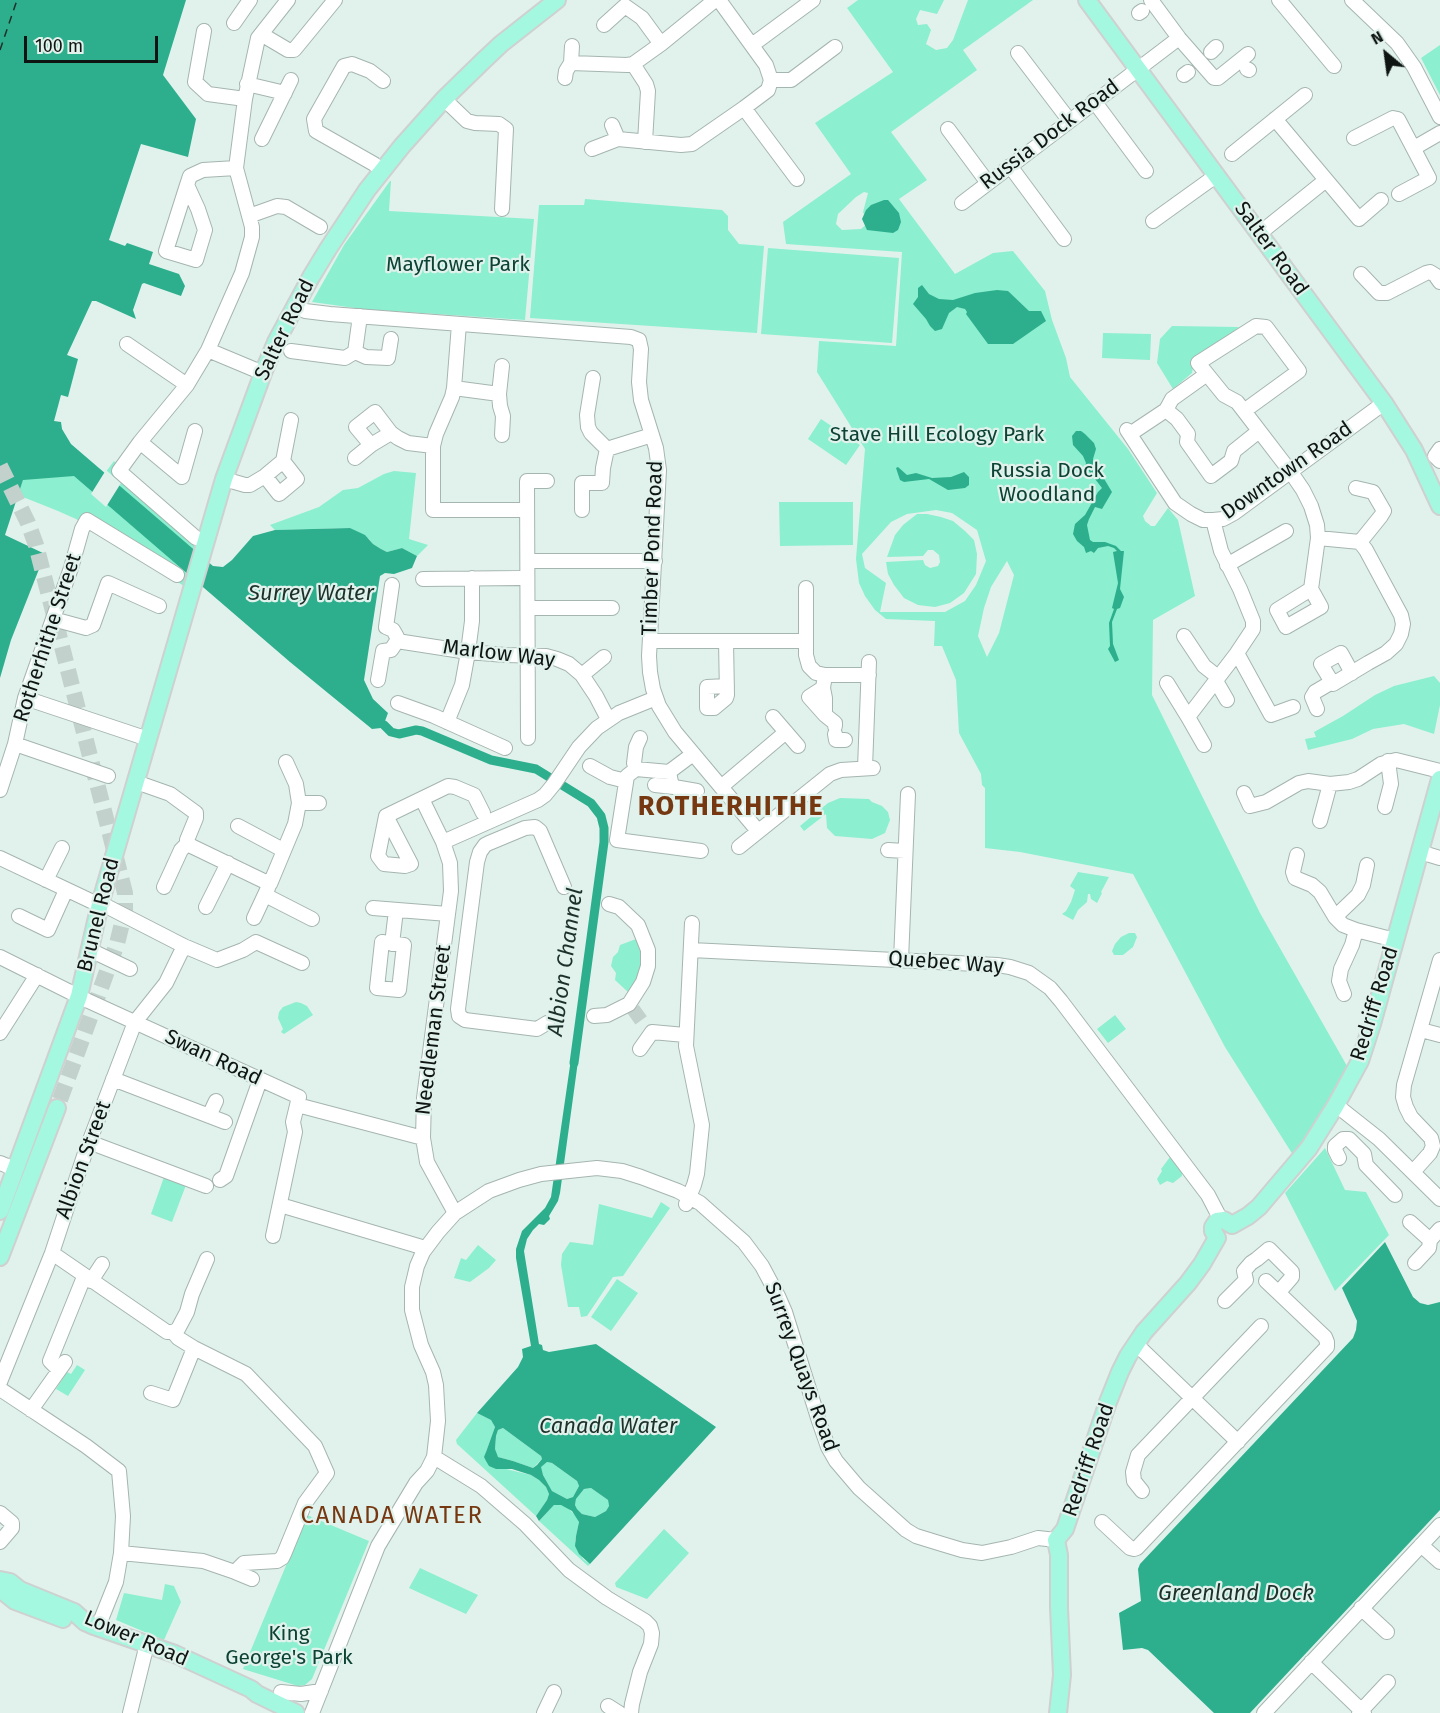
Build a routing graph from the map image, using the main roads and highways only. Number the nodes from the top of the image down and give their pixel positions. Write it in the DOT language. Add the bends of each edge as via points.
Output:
graph roads {
  1 [pos="557,0"];
  2 [pos="1087,0"];
  3 [pos="1440,506"];
  4 [pos="148,739"];
  5 [pos="1440,779"];
  6 [pos="57,1108"];
  7 [pos="7,1166"];
  8 [pos="0,1210"];
  9 [pos="0,1257"];
  10 [pos="4,1589"];
  11 [pos="251,1689"];
  12 [pos="296,1713"];
  13 [pos="308,1713"];
  14 [pos="1058,1713"];
  1 -- 4 [label="main road, Salter Road" via="501,44 444,99 382,170 295,305 262,373 202,536"];
  2 -- 3 [label="main road, Salter Road" via="1384,403 1414,450"];
  4 -- 7 [label="main road, Brunel Road" via="100,904 79,996"];
  5 -- 14 [label="main road, Redriff Road" via="1364,1049 1336,1105 1309,1148 1259,1207 1248,1216 1226,1222 1233,1229 1231,1236 1217,1238 1202,1264 1144,1332 1111,1394 1065,1529 1056,1540 1062,1658"];
  6 -- 9 [label="main road"];
  7 -- 8 [label="main road, Brunel Road"];
  10 -- 11 [label="main road, Lower Road" via="74,1612 91,1624 175,1654"];
  11 -- 12 [label="main road"];
  11 -- 13 [label="main road" via="265,1686 281,1692"];
}
